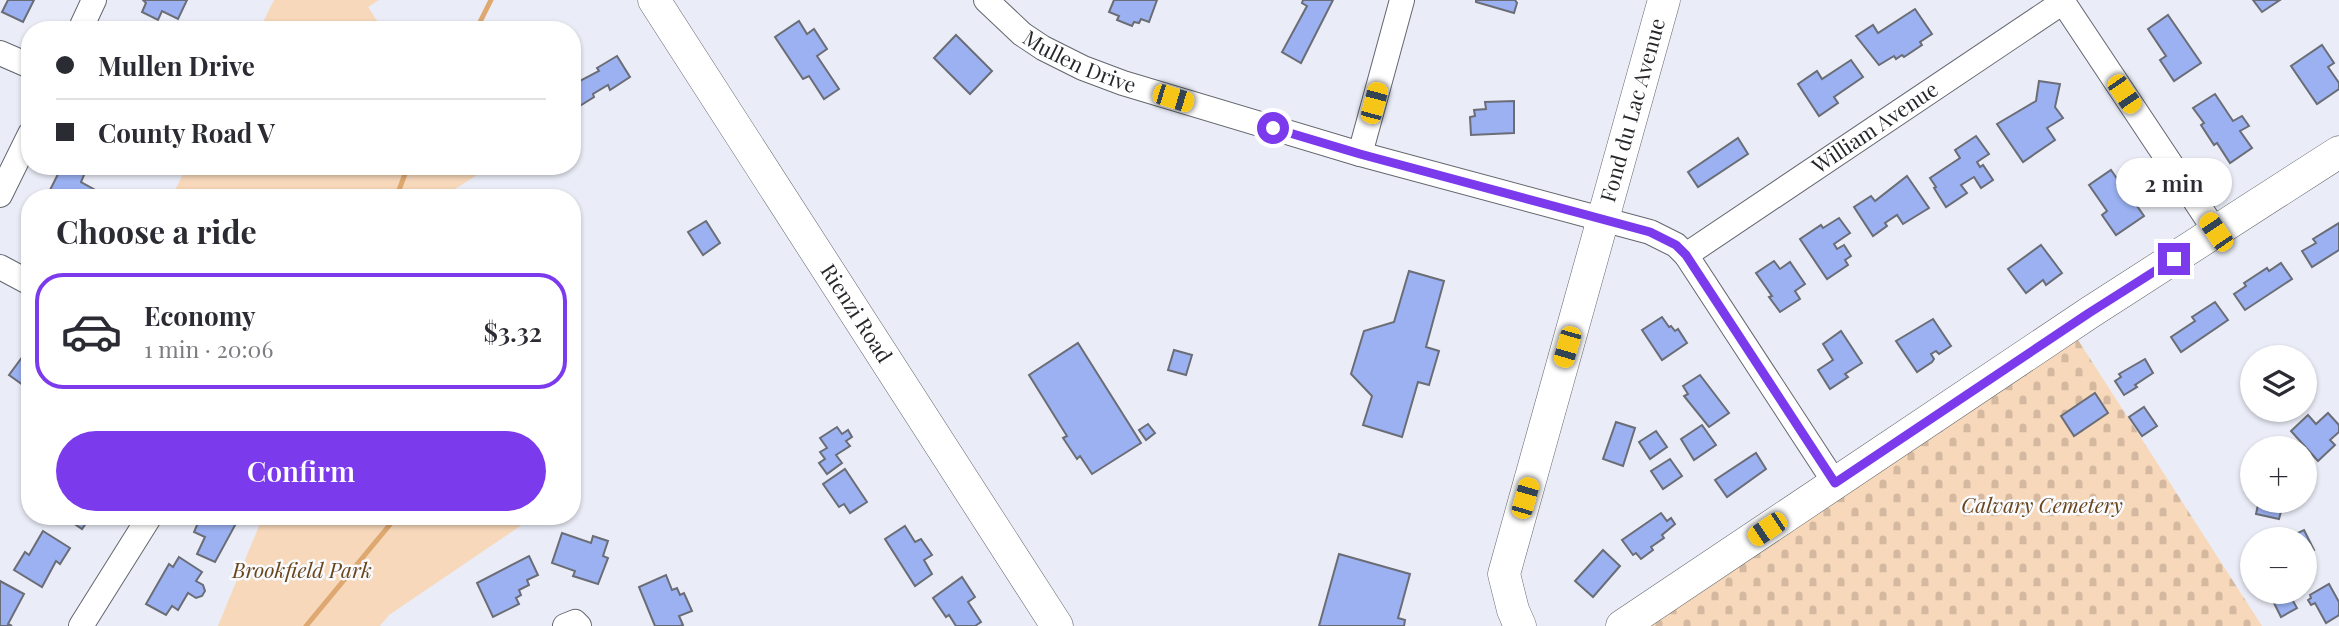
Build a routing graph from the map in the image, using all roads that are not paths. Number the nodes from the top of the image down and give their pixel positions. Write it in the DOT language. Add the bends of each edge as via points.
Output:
graph roads {
  1 [pos="93,0"];
  2 [pos="654,0"];
  3 [pos="986,0"];
  4 [pos="1402,0"];
  5 [pos="1664,0"];
  6 [pos="84,21"];
  7 [pos="0,52"];
  8 [pos="21,62"];
  9 [pos="21,152"];
  10 [pos="2339,152"];
  11 [pos="1360,154"];
  12 [pos="0,195"];
  13 [pos="1602,220"];
  14 [pos="2216,232"];
  15 [pos="1686,255"];
  16 [pos="0,267"];
  17 [pos="21,278"];
  18 [pos="1835,483"];
  19 [pos="144,525"];
  20 [pos="1626,623"];
  21 [pos="81,626"];
  22 [pos="565,626"];
  23 [pos="579,626"];
  24 [pos="1057,626"];
  25 [pos="1520,626"];
  1 -- 6 [label="street"];
  2 -- 24 [label="main road, Rienzi Road"];
  3 -- 11 [label="street, Mullen Drive" via="1022,34 1083,68"];
  4 -- 11 [label="street"];
  5 -- 13 [label="main road, Fond du Lac Avenue"];
  7 -- 8 [label="street"];
  9 -- 12 [label="street"];
  10 -- 14 [label="main road"];
  11 -- 13 [label="street, Mullen Drive"];
  13 -- 15 [label="street, Mullen Drive" via="1650,232"];
  13 -- 25 [label="main road, Fond du Lac Avenue" via="1504,574"];
  14 -- 15 [label="street, William Avenue" via="2063,2"];
  14 -- 18 [label="main road"];
  15 -- 18 [label="street, Mullen Drive"];
  16 -- 17 [label="street"];
  18 -- 20 [label="main road"];
  19 -- 21 [label="street"];
  22 -- 23 [label="street" via="575,622"];
}
